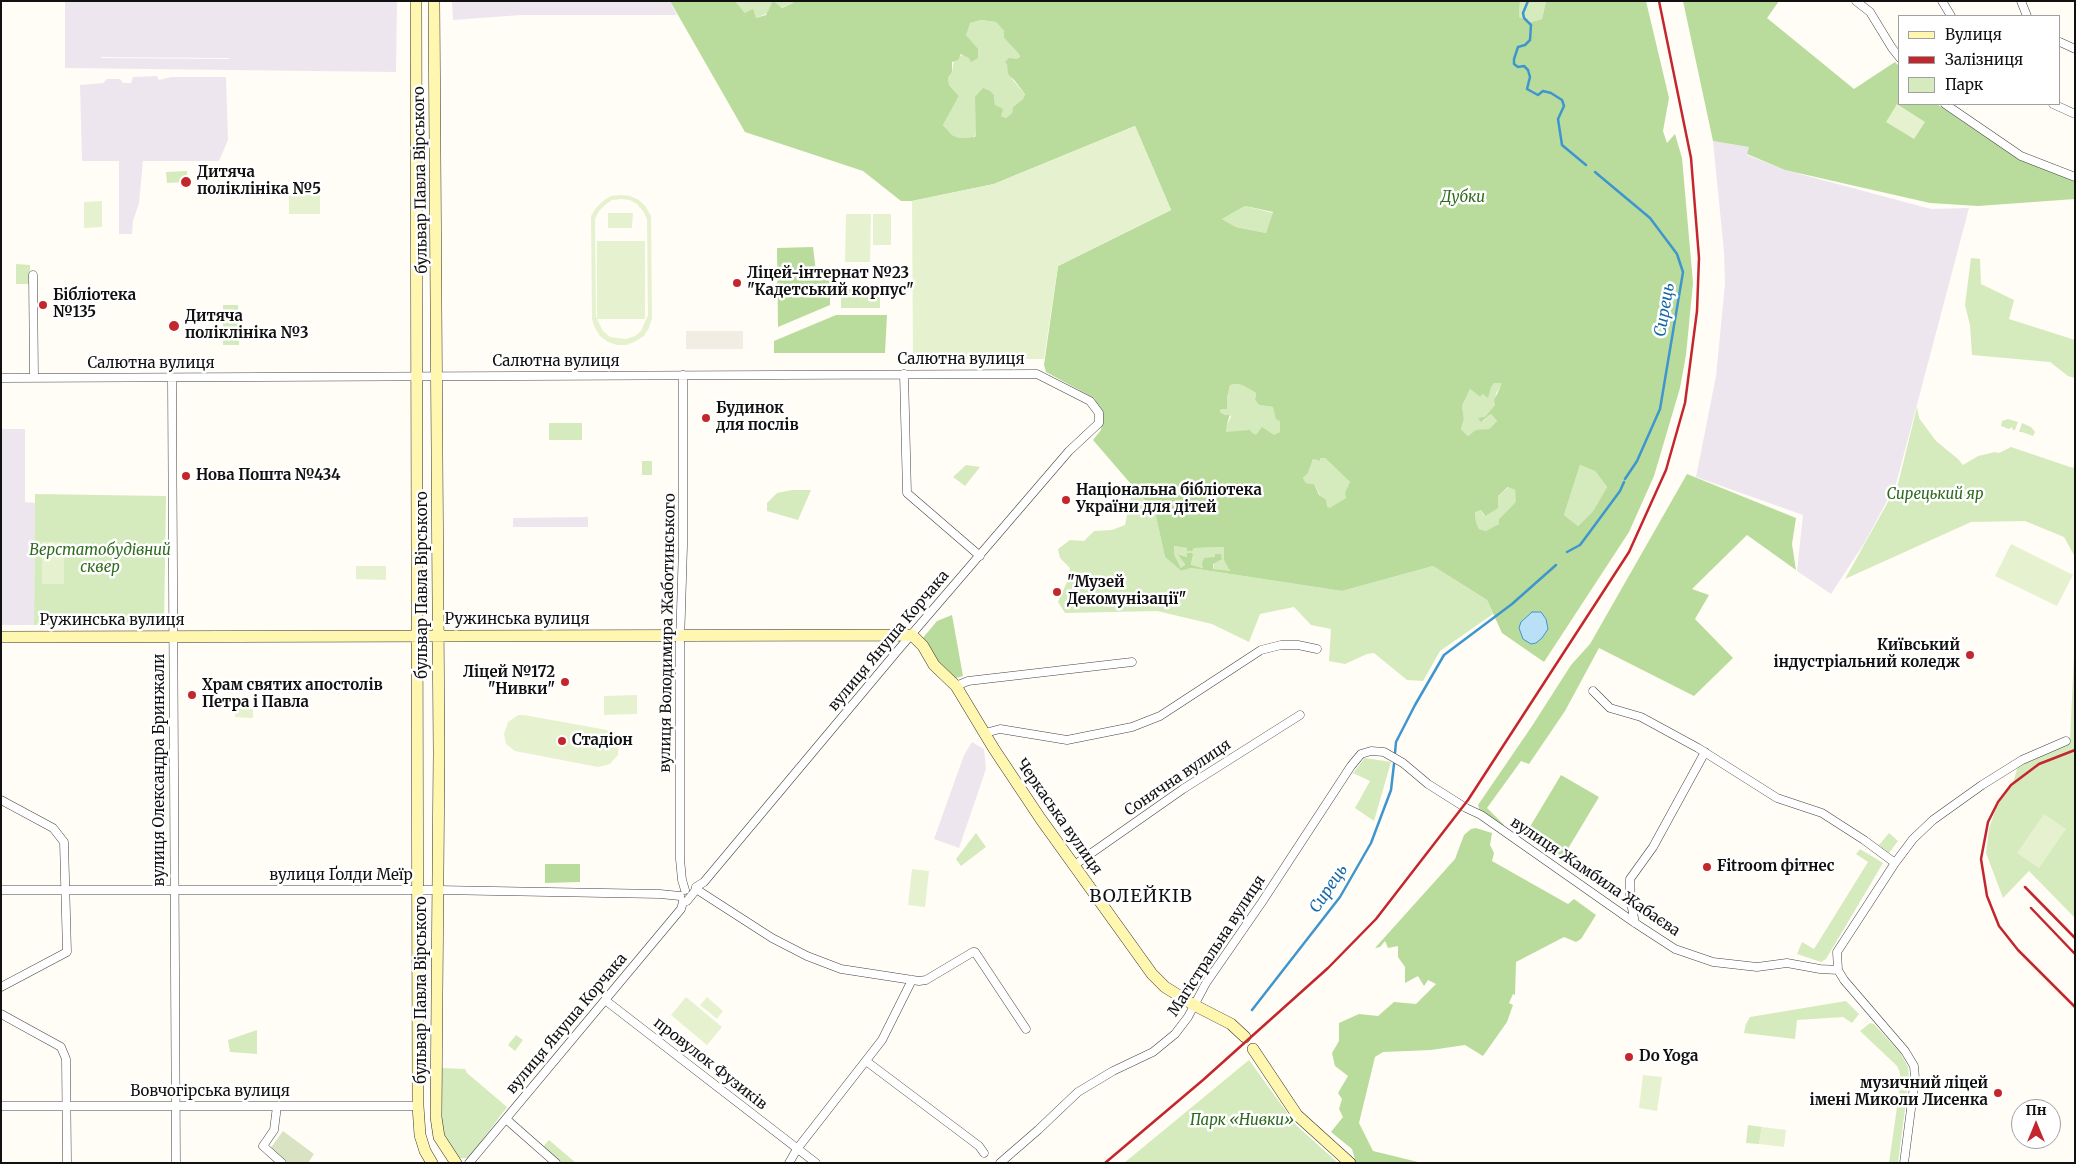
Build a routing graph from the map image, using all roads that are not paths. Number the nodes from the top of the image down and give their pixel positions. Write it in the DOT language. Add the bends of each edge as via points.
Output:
graph roads {
  1 [pos="416,1"];
  2 [pos="434,1"];
  3 [pos="1856,1"];
  4 [pos="1942,1"];
  5 [pos="2021,1"];
  6 [pos="1951,15"];
  7 [pos="2027,15"];
  8 [pos="2061,42"];
  9 [pos="2075,49"];
  10 [pos="1898,56"];
  11 [pos="1946,105"];
  12 [pos="2056,105"];
  13 [pos="2075,114"];
  14 [pos="2075,177"];
  15 [pos="33,275"];
  16 [pos="904,374"];
  17 [pos="683,375"];
  18 [pos="416,376"];
  19 [pos="438,376"];
  20 [pos="1,378"];
  21 [pos="34,378"];
  22 [pos="172,378"];
  23 [pos="1099,413"];
  24 [pos="980,556"];
  25 [pos="680,635"];
  26 [pos="912,635"];
  27 [pos="173,636"];
  28 [pos="417,636"];
  29 [pos="438,636"];
  30 [pos="1,637"];
  31 [pos="1317,649"];
  32 [pos="1132,662"];
  33 [pos="956,686"];
  34 [pos="1593,691"];
  35 [pos="1300,715"];
  36 [pos="985,733"];
  37 [pos="2066,741"];
  38 [pos="1705,752"];
  39 [pos="1403,764"];
  40 [pos="1,800"];
  41 [pos="1896,863"];
  42 [pos="1073,866"];
  43 [pos="696,888"];
  44 [pos="1,890"];
  45 [pos="64,890"];
  46 [pos="174,890"];
  47 [pos="438,890"];
  48 [pos="417,891"];
  49 [pos="682,896"];
  50 [pos="1635,923"];
  51 [pos="1838,970"];
  52 [pos="912,980"];
  53 [pos="1,987"];
  54 [pos="605,1000"];
  55 [pos="1194,1005"];
  56 [pos="1,1014"];
  57 [pos="1026,1029"];
  58 [pos="1245,1037"];
  59 [pos="1254,1049"];
  60 [pos="866,1061"];
  61 [pos="1,1106"];
  62 [pos="66,1106"];
  63 [pos="176,1106"];
  64 [pos="278,1106"];
  65 [pos="418,1106"];
  66 [pos="506,1119"];
  67 [pos="797,1149"];
  68 [pos="984,1153"];
  69 [pos="67,1163"];
  70 [pos="176,1163"];
  71 [pos="282,1163"];
  72 [pos="432,1163"];
  73 [pos="456,1163"];
  74 [pos="469,1163"];
  75 [pos="556,1163"];
  76 [pos="789,1163"];
  77 [pos="816,1163"];
  78 [pos="1000,1163"];
  79 [pos="1350,1163"];
  80 [pos="1904,1163"];
  1 -- 18 [label="street, бульвар Павла Вірського"];
  2 -- 19 [label="street, бульвар Павла Вірського"];
  3 -- 10 [label="street" via="1870,12"];
  4 -- 6 [label="street"];
  5 -- 7 [label="street"];
  8 -- 9 [label="street"];
  11 -- 14 [label="street" via="2021,156"];
  12 -- 13 [label="street"];
  15 -- 21 [label="street"];
  16 -- 17 [label="street, Салютна вулиця"];
  16 -- 23 [label="street, Салютна вулиця" via="1037,374 1090,401"];
  16 -- 24 [label="street" via="907,493"];
  17 -- 19 [label="street, Салютна вулиця"];
  17 -- 25 [label="street, вулиця Володимира Жаботинського"];
  18 -- 19 [label="street, Салютна вулиця"];
  18 -- 22 [label="street, Салютна вулиця"];
  18 -- 28 [label="street, бульвар Павла Вірського"];
  19 -- 29 [label="street, бульвар Павла Вірського"];
  20 -- 21 [label="street, Салютна вулиця"];
  21 -- 22 [label="street, Салютна вулиця"];
  22 -- 27 [label="street, вулиця Олександра Бринжали"];
  23 -- 24 [label="street, вулиця Януша Корчака" via="1099,423"];
  24 -- 26 [label="street, вулиця Януша Корчака"];
  25 -- 26 [label="street, Ружинська вулиця"];
  25 -- 29 [label="street, Ружинська вулиця"];
  25 -- 49 [label="street, вулиця Володимира Жаботинського"];
  26 -- 33 [label="street, Черкаська вулиця" via="934,665"];
  26 -- 43 [label="street, вулиця Януша Корчака"];
  27 -- 28 [label="street, Ружинська вулиця"];
  27 -- 30 [label="street, Ружинська вулиця"];
  27 -- 46 [label="street, вулиця Олександра Бринжали"];
  28 -- 29 [label="street, Ружинська вулиця"];
  28 -- 48 [label="street, бульвар Павла Вірського"];
  29 -- 47 [label="street, бульвар Павла Вірського"];
  31 -- 36 [label="street" via="1281,645 1261,650 1160,716 1132,727 1067,740 1000,729"];
  32 -- 33 [label="street" via="968,681"];
  33 -- 36 [label="street, Черкаська вулиця"];
  34 -- 38 [label="street" via="1610,708 1641,717"];
  35 -- 42 [label="street, Сонячна вулиця" via="1183,789"];
  36 -- 42 [label="street, Черкаська вулиця"];
  37 -- 41 [label="street" via="2022,760 1951,806 1932,820"];
  38 -- 41 [label="street" via="1777,798 1822,814"];
  38 -- 50 [label="street" via="1654,848 1630,879"];
  39 -- 50 [label="street, вулиця Жамбила Жабаєва"];
  39 -- 55 [label="street, Магістральна вулиця" via="1384,752 1361,754 1206,982"];
  40 -- 45 [label="street" via="53,828 64,842"];
  41 -- 51 [label="street" via="1837,952"];
  42 -- 55 [label="street, Черкаська вулиця" via="1152,974 1165,987"];
  43 -- 49 [label="street, вулиця Януша Корчака" via="687,901"];
  43 -- 49 [label="street, вулиця Ґолди Меїр" via="690,884"];
  43 -- 52 [label="street" via="772,938 829,966"];
  44 -- 45 [label="street, вулиця Ґолди Меїр"];
  45 -- 46 [label="street, вулиця Ґолди Меїр"];
  45 -- 53 [label="street" via="67,952"];
  46 -- 48 [label="street, вулиця Ґолди Меїр"];
  46 -- 63 [label="street, вулиця Олександра Бринжали"];
  47 -- 48 [label="street, вулиця Ґолди Меїр"];
  47 -- 49 [label="street, вулиця Ґолди Меїр"];
  47 -- 73 [label="street, бульвар Павла Вірського" via="436,1117 439,1137"];
  48 -- 65 [label="street, бульвар Павла Вірського"];
  49 -- 54 [label="street, вулиця Януша Корчака" via="681,909"];
  50 -- 51 [label="street, вулиця Жамбила Жабаєва" via="1676,948 1713,962 1757,966 1787,963"];
  51 -- 80 [label="street" via="1912,1062 1915,1078"];
  52 -- 57 [label="street" via="926,980 976,952"];
  52 -- 60 [label="street" via="882,1040"];
  54 -- 66 [label="street, вулиця Януша Корчака"];
  54 -- 67 [label="street, провулок Фузиків"];
  55 -- 58 [label="street, Черкаська вулиця" via="1231,1024"];
  55 -- 78 [label="street, Магістральна вулиця" via="1175,1034 1153,1052 1078,1092"];
  56 -- 62 [label="street" via="61,1047 66,1059"];
  59 -- 79 [label="street" via="1297,1116"];
  60 -- 67 [label="street"];
  60 -- 68 [label="street"];
  61 -- 62 [label="street, Вовчогірська вулиця"];
  62 -- 63 [label="street, Вовчогірська вулиця"];
  62 -- 69 [label="street"];
  63 -- 64 [label="street, Вовчогірська вулиця"];
  63 -- 70 [label="street, вулиця Олександра Бринжали"];
  64 -- 65 [label="street, Вовчогірська вулиця"];
  64 -- 71 [label="street" via="274,1130 263,1146"];
  65 -- 72 [label="street, бульвар Павла Вірського" via="420,1135"];
  66 -- 74 [label="street, вулиця Януша Корчака"];
  66 -- 75 [label="street"];
  67 -- 76 [label="street"];
  67 -- 77 [label="street"];
}
